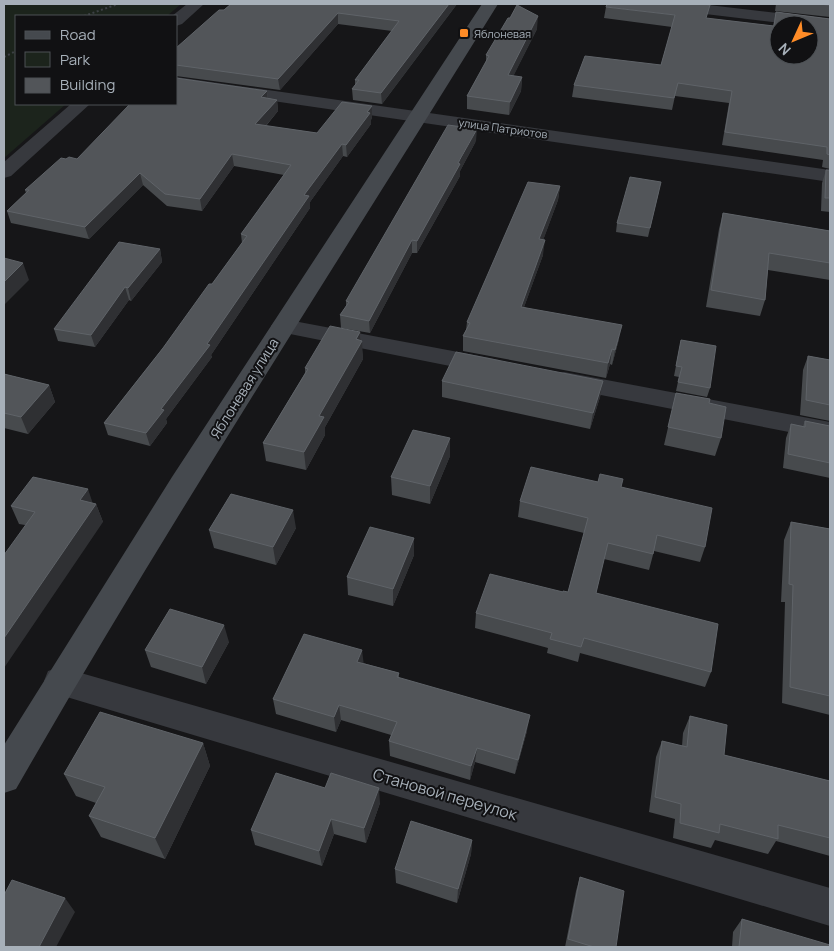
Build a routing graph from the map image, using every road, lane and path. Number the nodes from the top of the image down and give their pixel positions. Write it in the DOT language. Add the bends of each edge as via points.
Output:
graph roads {
  1 [pos="118,4"];
  2 [pos="196,4"];
  3 [pos="490,4"];
  4 [pos="663,4"];
  5 [pos="87,15"];
  6 [pos="178,19"];
  7 [pos="830,24"];
  8 [pos="178,82"];
  9 [pos="80,105"];
  10 [pos="420,115"];
  11 [pos="4,172"];
  12 [pos="830,176"];
  13 [pos="282,326"];
  14 [pos="830,431"];
  15 [pos="60,681"];
  16 [pos="4,777"];
  17 [pos="830,907"];
  1 -- 5 [label="path"];
  2 -- 6 [label="street"];
  3 -- 10 [label="street, Яблоневая улица"];
  4 -- 7 [label="street"];
  8 -- 10 [label="street, улица Патриотов"];
  9 -- 11 [label="street"];
  10 -- 12 [label="street, улица Патриотов"];
  10 -- 13 [label="street, Яблоневая улица"];
  13 -- 14 [label="street"];
  13 -- 15 [label="street, Яблоневая улица"];
  15 -- 16 [label="street, Яблоневая улица"];
  15 -- 17 [label="street, Становой переулок"];
}
